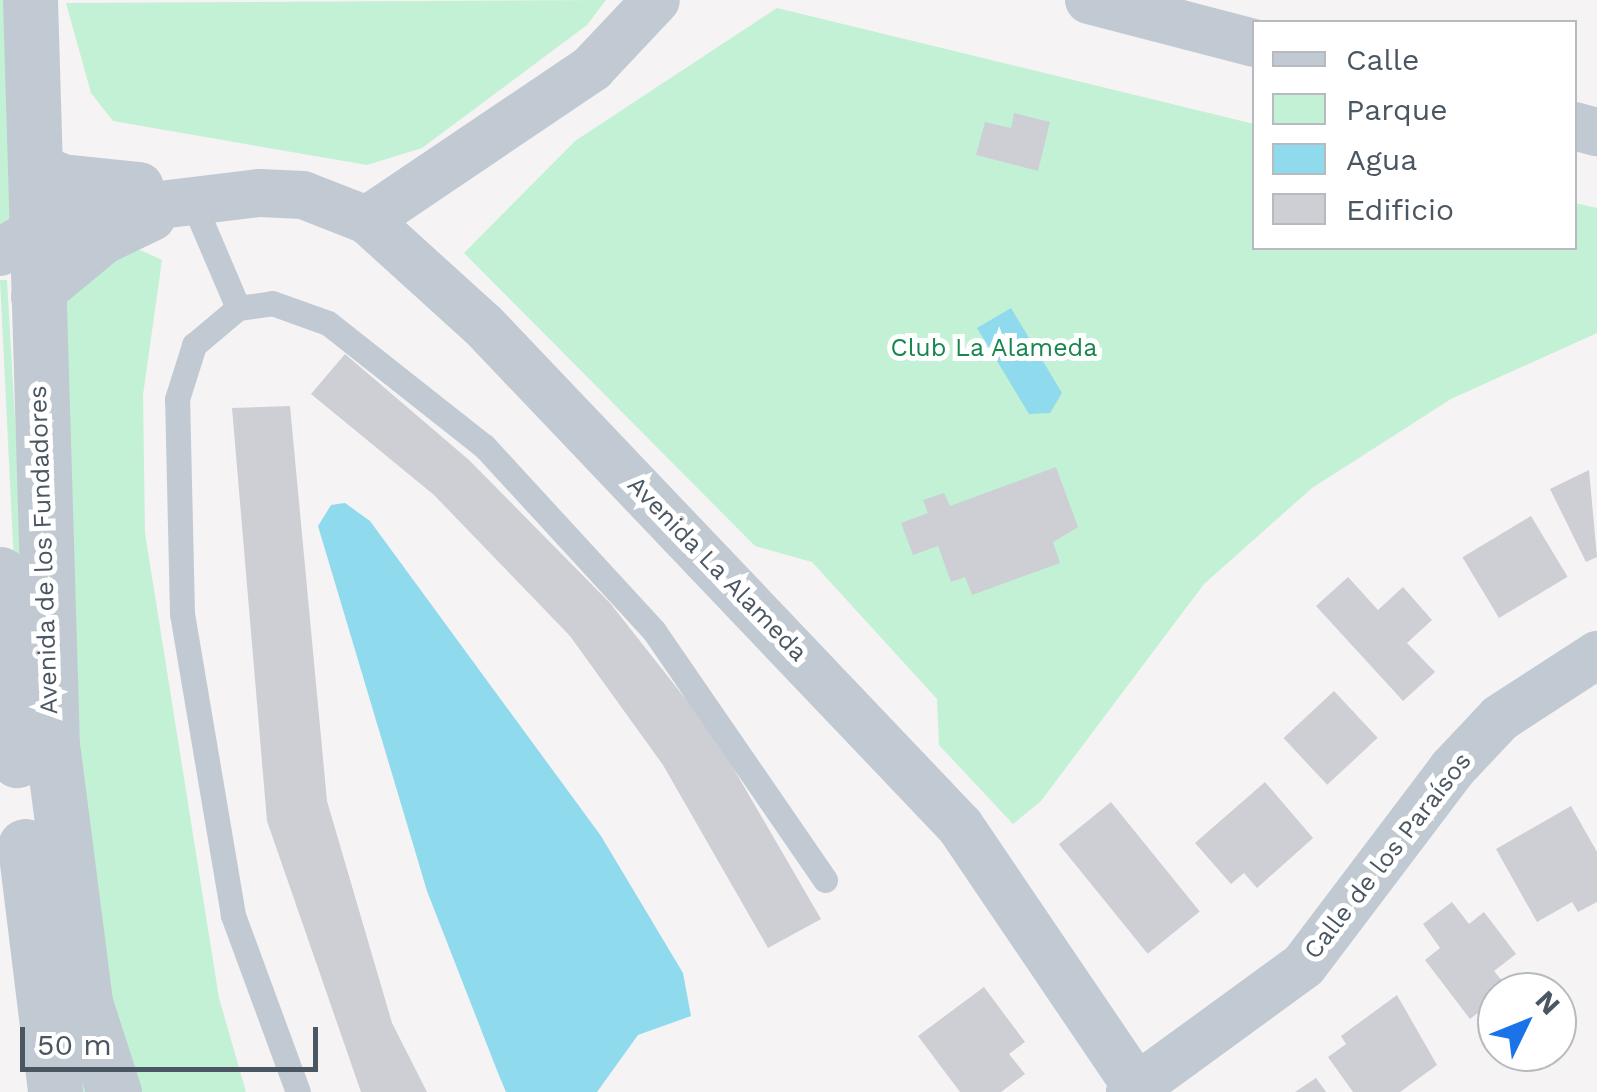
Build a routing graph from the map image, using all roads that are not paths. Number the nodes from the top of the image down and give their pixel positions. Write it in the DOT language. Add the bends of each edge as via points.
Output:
graph roads {
  1 [pos="30,0"];
  2 [pos="656,0"];
  3 [pos="1089,0"];
  4 [pos="1252,42"];
  5 [pos="32,164"];
  6 [pos="192,200"];
  7 [pos="368,220"];
  8 [pos="17,242"];
  9 [pos="35,297"];
  10 [pos="238,308"];
  11 [pos="0,574"];
  12 [pos="1597,654"];
  13 [pos="825,880"];
  14 [pos="1136,1091"];
  15 [pos="55,1092"];
  16 [pos="114,1092"];
  17 [pos="298,1092"];
  1 -- 5 [label="street, Avenida de los Fundadores"];
  2 -- 7 [label="street" via="592,68"];
  3 -- 4 [label="street"];
  5 -- 6 [label="street, Avenida La Alameda"];
  5 -- 8 [label="street, Avenida de los Fundadores"];
  6 -- 7 [label="street, Avenida La Alameda" via="304,195"];
  6 -- 8 [label="street, Avenida La Alameda" via="61,218"];
  6 -- 9 [label="street, Avenida La Alameda" via="104,240"];
  6 -- 10 [label="lane"];
  7 -- 14 [label="street, Avenida La Alameda" via="484,325 960,826"];
  8 -- 9 [label="street, Avenida de los Fundadores"];
  9 -- 16 [label="street, Avenida de los Fundadores" via="52,744 86,1003"];
  10 -- 13 [label="lane" via="272,303 328,323 497,459 654,631"];
  10 -- 17 [label="lane" via="194,345 177,399 182,614 233,915"];
  11 -- 15 [label="street, Avenida de los Fundadores"];
  12 -- 14 [label="street, Calle de los Paraísos" via="1476,744 1304,965"];
}
